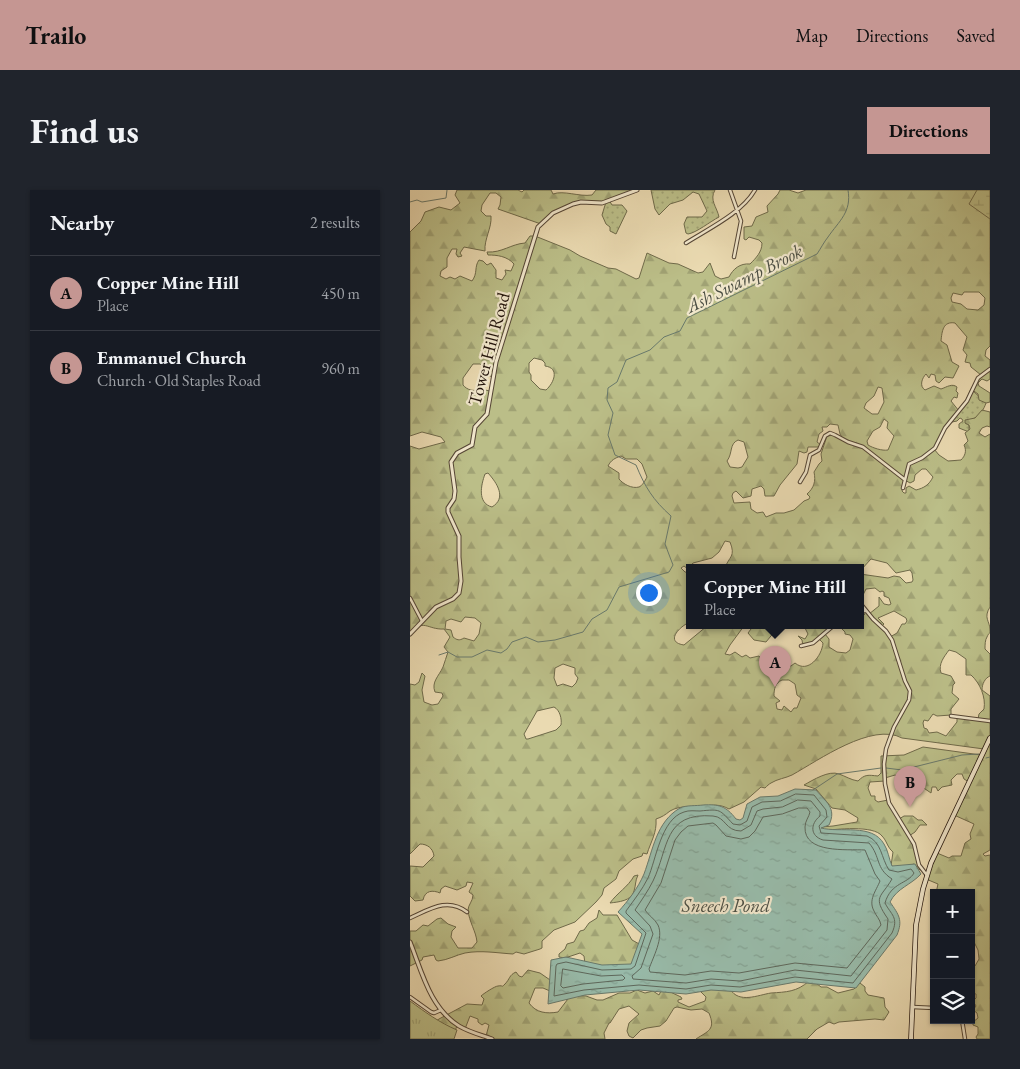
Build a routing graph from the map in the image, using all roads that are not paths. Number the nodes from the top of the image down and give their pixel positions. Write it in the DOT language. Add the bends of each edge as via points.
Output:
graph roads {
  1 [pos="637,190"];
  2 [pos="730,190"];
  3 [pos="755,190"];
  4 [pos="738,209"];
  5 [pos="686,243"];
  6 [pos="734,257"];
  7 [pos="990,369"];
  8 [pos="905,480"];
  9 [pos="800,482"];
  10 [pos="903,488"];
  11 [pos="410,598"];
  12 [pos="864,608"];
  13 [pos="866,611"];
  14 [pos="422,621"];
  15 [pos="829,629"];
  16 [pos="410,634"];
  17 [pos="801,646"];
  18 [pos="951,716"];
  19 [pos="990,721"];
  20 [pos="990,738"];
  21 [pos="927,875"];
  22 [pos="467,912"];
  23 [pos="410,918"];
  24 [pos="410,942"];
  25 [pos="410,996"];
  26 [pos="913,1007"];
  27 [pos="930,1008"];
  28 [pos="441,1010"];
  29 [pos="963,1024"];
  30 [pos="492,1039"];
  31 [pos="912,1039"];
  32 [pos="965,1039"];
  1 -- 14 [label="street, Tower Hill Road" via="602,203 574,204 553,212 538,227 496,362 486,416 475,428 472,445 457,453 452,462 455,491 448,512 459,536 459,592 453,599 437,606"];
  2 -- 4 [label="street"];
  3 -- 4 [label="street"];
  4 -- 5 [label="street"];
  4 -- 6 [label="street" via="740,221"];
  7 -- 8 [label="street" via="978,378 967,401 945,428 936,448 909,464"];
  8 -- 9 [label="street" via="863,447 830,433 819,450 810,455"];
  8 -- 10 [label="street"];
  11 -- 14 [label="street"];
  12 -- 13 [label="street"];
  13 -- 21 [label="street" via="892,640 911,694 889,740 884,767 890,803 914,844 919,864"];
  14 -- 16 [label="street, Tower Hill Road"];
  15 -- 17 [label="street" via="813,643"];
  18 -- 19 [label="street"];
  20 -- 21 [label="main road"];
  21 -- 26 [label="main road" via="916,925"];
  22 -- 23 [label="street" via="448,904"];
  24 -- 28 [label="street" via="430,992"];
  25 -- 28 [label="street" via="430,1012"];
  26 -- 27 [label="street"];
  26 -- 31 [label="main road"];
  28 -- 30 [label="street" via="460,1026"];
  29 -- 32 [label="street"];
}
